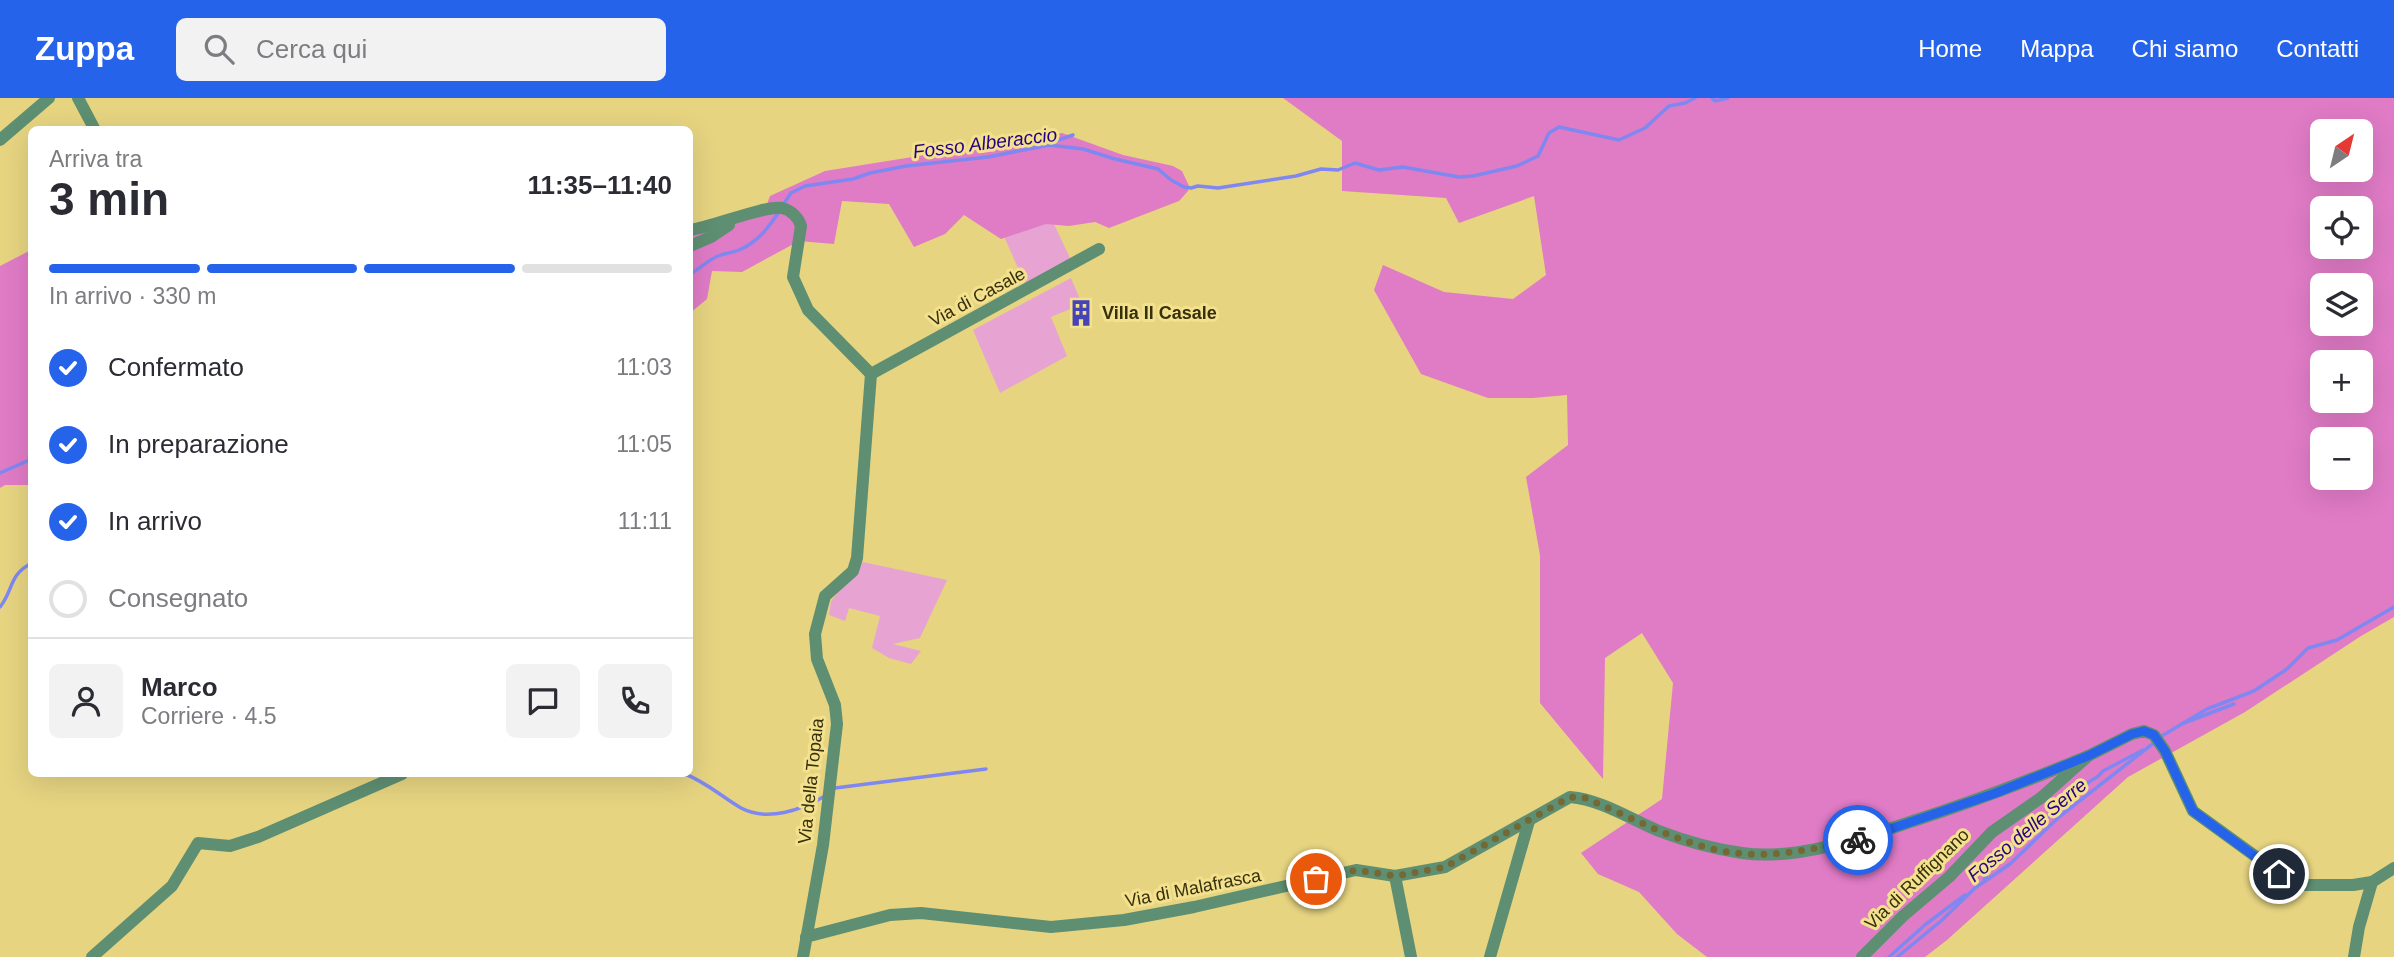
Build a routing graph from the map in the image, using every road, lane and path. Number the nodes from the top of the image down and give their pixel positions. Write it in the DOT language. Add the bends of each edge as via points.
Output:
graph roads {
  1 [pos="49,98"];
  2 [pos="78,98"];
  3 [pos="93,126"];
  4 [pos="0,140"];
  5 [pos="743,217"];
  6 [pos="693,230"];
  7 [pos="693,245"];
  8 [pos="1099,249"];
  9 [pos="871,374"];
  10 [pos="2088,756"];
  11 [pos="395,777"];
  12 [pos="1529,821"];
  13 [pos="2394,868"];
  14 [pos="1395,876"];
  15 [pos="2372,882"];
  16 [pos="806,937"];
  17 [pos="92,957"];
  18 [pos="803,957"];
  19 [pos="1411,957"];
  20 [pos="1490,957"];
  21 [pos="1862,957"];
  22 [pos="2354,957"];
  1 -- 4 [label="street"];
  2 -- 3 [label="street"];
  5 -- 6 [label="street"];
  5 -- 7 [label="street"];
  5 -- 9 [label="street" via="785,208 799,219 793,278 801,298"];
  8 -- 9 [label="street, Via di Casale"];
  9 -- 16 [label="street, Via della Topaia" via="857,558 853,571 825,596 816,634 817,659 835,705 837,724 823,845"];
  10 -- 12 [label="street, Via di Malafrasca" via="1859,840 1781,853 1743,854 1706,846 1585,798 1570,797"];
  10 -- 15 [label="street, Via di Ruffignano" via="2144,731 2157,740 2176,771 2193,811 2288,881 2301,886"];
  10 -- 21 [label="street, Via di Ruffignano" via="2042,797 1992,832"];
  11 -- 17 [label="street" via="230,846 198,843 172,886"];
  12 -- 14 [label="street, Via di Malafrasca" via="1445,867"];
  12 -- 20 [label="street"];
  13 -- 15 [label="street, Via di Ruffignano"];
  14 -- 16 [label="street, Via di Malafrasca" via="1356,870 1124,920 1051,927 921,913 890,915"];
  14 -- 19 [label="street"];
  15 -- 22 [label="street"];
  16 -- 18 [label="street, Via della Topaia"];
}
